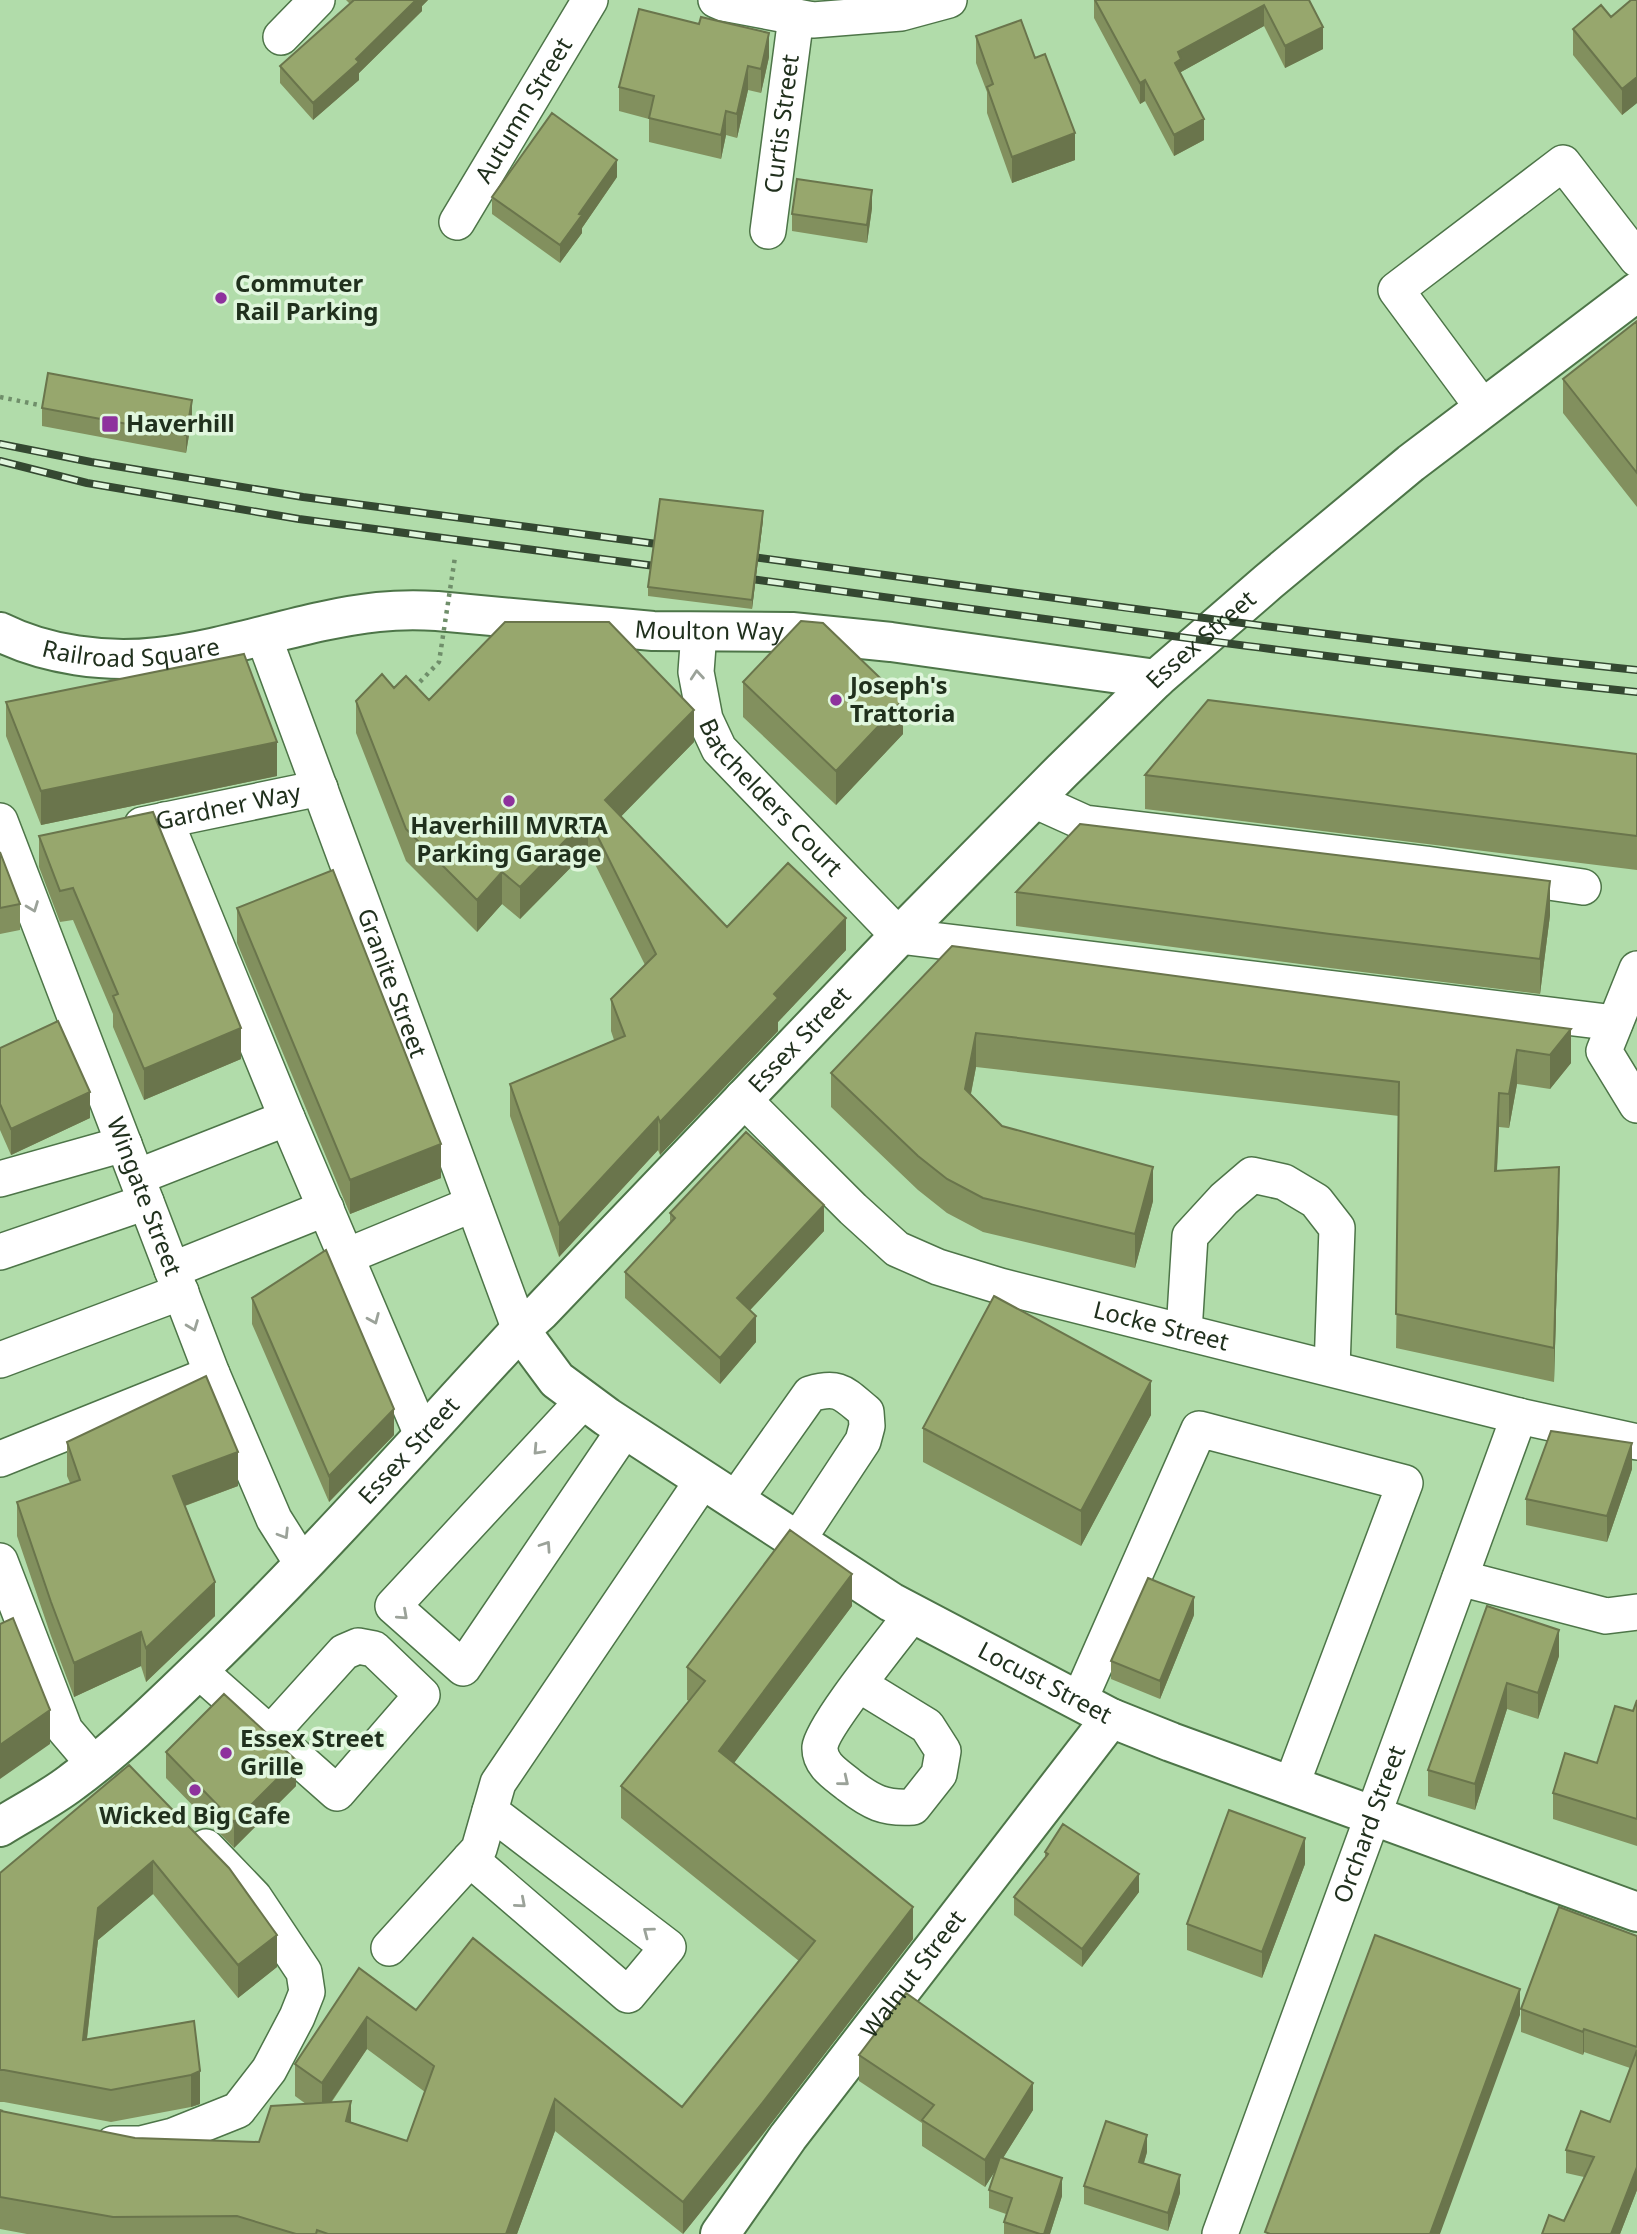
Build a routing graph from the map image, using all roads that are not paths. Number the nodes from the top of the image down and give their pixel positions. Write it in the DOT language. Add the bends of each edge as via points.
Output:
graph roads {
  1 [pos="317,0"];
  2 [pos="590,0"];
  3 [pos="716,0"];
  4 [pos="949,0"];
  5 [pos="796,17"];
  6 [pos="281,37"];
  7 [pos="457,222"];
  8 [pos="768,231"];
  9 [pos="1637,259"];
  10 [pos="1637,292"];
  11 [pos="1484,408"];
  12 [pos="0,632"];
  13 [pos="699,632"];
  14 [pos="263,635"];
  15 [pos="1156,679"];
  16 [pos="320,788"];
  17 [pos="1034,800"];
  18 [pos="165,820"];
  19 [pos="114,831"];
  20 [pos="17,840"];
  21 [pos="1583,887"];
  22 [pos="899,936"];
  23 [pos="1637,969"];
  24 [pos="1615,1023"];
  25 [pos="743,1098"];
  26 [pos="1637,1105"];
  27 [pos="287,1118"];
  28 [pos="124,1144"];
  29 [pos="0,1179"];
  30 [pos="141,1189"];
  31 [pos="474,1204"];
  32 [pos="326,1208"];
  33 [pos="0,1252"];
  34 [pos="347,1256"];
  35 [pos="176,1281"];
  36 [pos="520,1330"];
  37 [pos="1184,1332"];
  38 [pos="0,1360"];
  39 [pos="1332,1368"];
  40 [pos="212,1374"];
  41 [pos="584,1400"];
  42 [pos="1519,1416"];
  43 [pos="625,1429"];
  44 [pos="1627,1432"];
  45 [pos="422,1436"];
  46 [pos="0,1459"];
  47 [pos="703,1480"];
  48 [pos="736,1500"];
  49 [pos="797,1541"];
  50 [pos="0,1561"];
  51 [pos="303,1565"];
  52 [pos="1460,1578"];
  53 [pos="1637,1612"];
  54 [pos="913,1614"];
  55 [pos="198,1670"];
  56 [pos="860,1685"];
  57 [pos="1095,1709"];
  58 [pos="270,1734"];
  59 [pos="102,1757"];
  60 [pos="138,1778"];
  61 [pos="1290,1786"];
  62 [pos="490,1811"];
  63 [pos="1373,1816"];
  64 [pos="184,1825"];
  65 [pos="0,1827"];
  66 [pos="470,1859"];
  67 [pos="1637,1912"];
  68 [pos="389,1948"];
  69 [pos="82,2138"];
  70 [pos="720,2234"];
  71 [pos="1220,2234"];
  1 -- 6 [label="street"];
  2 -- 7 [label="street, Autumn Street"];
  3 -- 5 [label="street"];
  4 -- 5 [label="street" via="901,13 813,20"];
  5 -- 8 [label="street, Curtis Street"];
  9 -- 11 [label="street" via="1563,163 1396,290"];
  10 -- 11 [label="main road, Essex Street"];
  11 -- 15 [label="main road, Essex Street" via="1411,463"];
  12 -- 14 [label="main road, Railroad Square" via="57,652 110,659 157,657"];
  13 -- 14 [label="main road, Moulton Way" via="407,610 351,616"];
  13 -- 15 [label="main road, Moulton Way" via="792,632 891,642"];
  22 -- 13 [label="street, Batchelders Court, one-way" via="719,749 705,719 696,673"];
  14 -- 16 [label="street, Granite Street"];
  15 -- 17 [label="main road, Essex Street"];
  16 -- 18 [label="street, Gardner Way"];
  16 -- 31 [label="street, Granite Street"];
  17 -- 21 [label="street" via="1085,823"];
  17 -- 22 [label="main road, Essex Street"];
  18 -- 19 [label="street, Gardner Way"];
  18 -- 27 [label="street"];
  20 -- 28 [label="street, Wingate Street, one-way"];
  22 -- 24 [label="street"];
  22 -- 25 [label="main road, Essex Street"];
  23 -- 24 [label="street"];
  24 -- 26 [label="street" via="1604,1051"];
  25 -- 36 [label="main road, Essex Street"];
  25 -- 37 [label="street, Locke Street" via="897,1249 1000,1286"];
  27 -- 30 [label="street"];
  27 -- 32 [label="street"];
  28 -- 29 [label="street"];
  28 -- 30 [label="street, Wingate Street"];
  30 -- 33 [label="street"];
  30 -- 35 [label="street, Wingate Street"];
  31 -- 34 [label="street"];
  31 -- 36 [label="street, Granite Street"];
  32 -- 34 [label="street"];
  32 -- 35 [label="street"];
  34 -- 45 [label="street, one-way"];
  35 -- 38 [label="street"];
  35 -- 40 [label="street, Wingate Street, one-way"];
  36 -- 41 [label="main road, Locust Street" via="557,1380"];
  36 -- 45 [label="main road, Essex Street"];
  37 -- 39 [label="street, Locke Street"];
  37 -- 39 [label="street" via="1190,1236 1252,1175 1284,1182 1316,1201 1337,1228"];
  39 -- 42 [label="street, Locke Street"];
  40 -- 46 [label="street"];
  40 -- 51 [label="street, Wingate Street, one-way" via="274,1519"];
  41 -- 43 [label="main road, Locust Street"];
  41 -- 43 [label="street, one-way" via="393,1606 463,1668"];
  42 -- 44 [label="street, Locke Street"];
  42 -- 52 [label="street, Orchard Street"];
  43 -- 47 [label="main road, Locust Street"];
  45 -- 51 [label="main road, Essex Street"];
  47 -- 48 [label="main road, Locust Street"];
  47 -- 62 [label="street" via="498,1783"];
  48 -- 49 [label="main road, Locust Street"];
  48 -- 49 [label="street" via="810,1394 840,1391 866,1412 863,1441"];
  49 -- 54 [label="main road, Locust Street"];
  50 -- 59 [label="street" via="65,1730"];
  51 -- 55 [label="main road, Essex Street"];
  52 -- 53 [label="street" via="1606,1616"];
  52 -- 63 [label="street, Orchard Street"];
  54 -- 56 [label="street"];
  54 -- 57 [label="main road, Locust Street"];
  55 -- 58 [label="street"];
  55 -- 59 [label="main road, Essex Street"];
  57 -- 61 [label="main road, Locust Street"];
  57 -- 61 [label="street" via="1199,1429 1405,1483"];
  57 -- 70 [label="main road, Walnut Street"];
  59 -- 60 [label="street"];
  59 -- 65 [label="main road, Essex Street" via="71,1783"];
  61 -- 63 [label="main road, Locust Street"];
  62 -- 66 [label="street" via="478,1849"];
  66 -- 62 [label="street, one-way" via="628,1995 668,1947"];
  63 -- 67 [label="main road, Locust Street"];
  63 -- 71 [label="street, Orchard Street"];
  64 -- 69 [label="street" via="254,1897 304,1972 307,1992 269,2070 238,2110 141,2144 123,2146"];
  66 -- 68 [label="street"];
}
